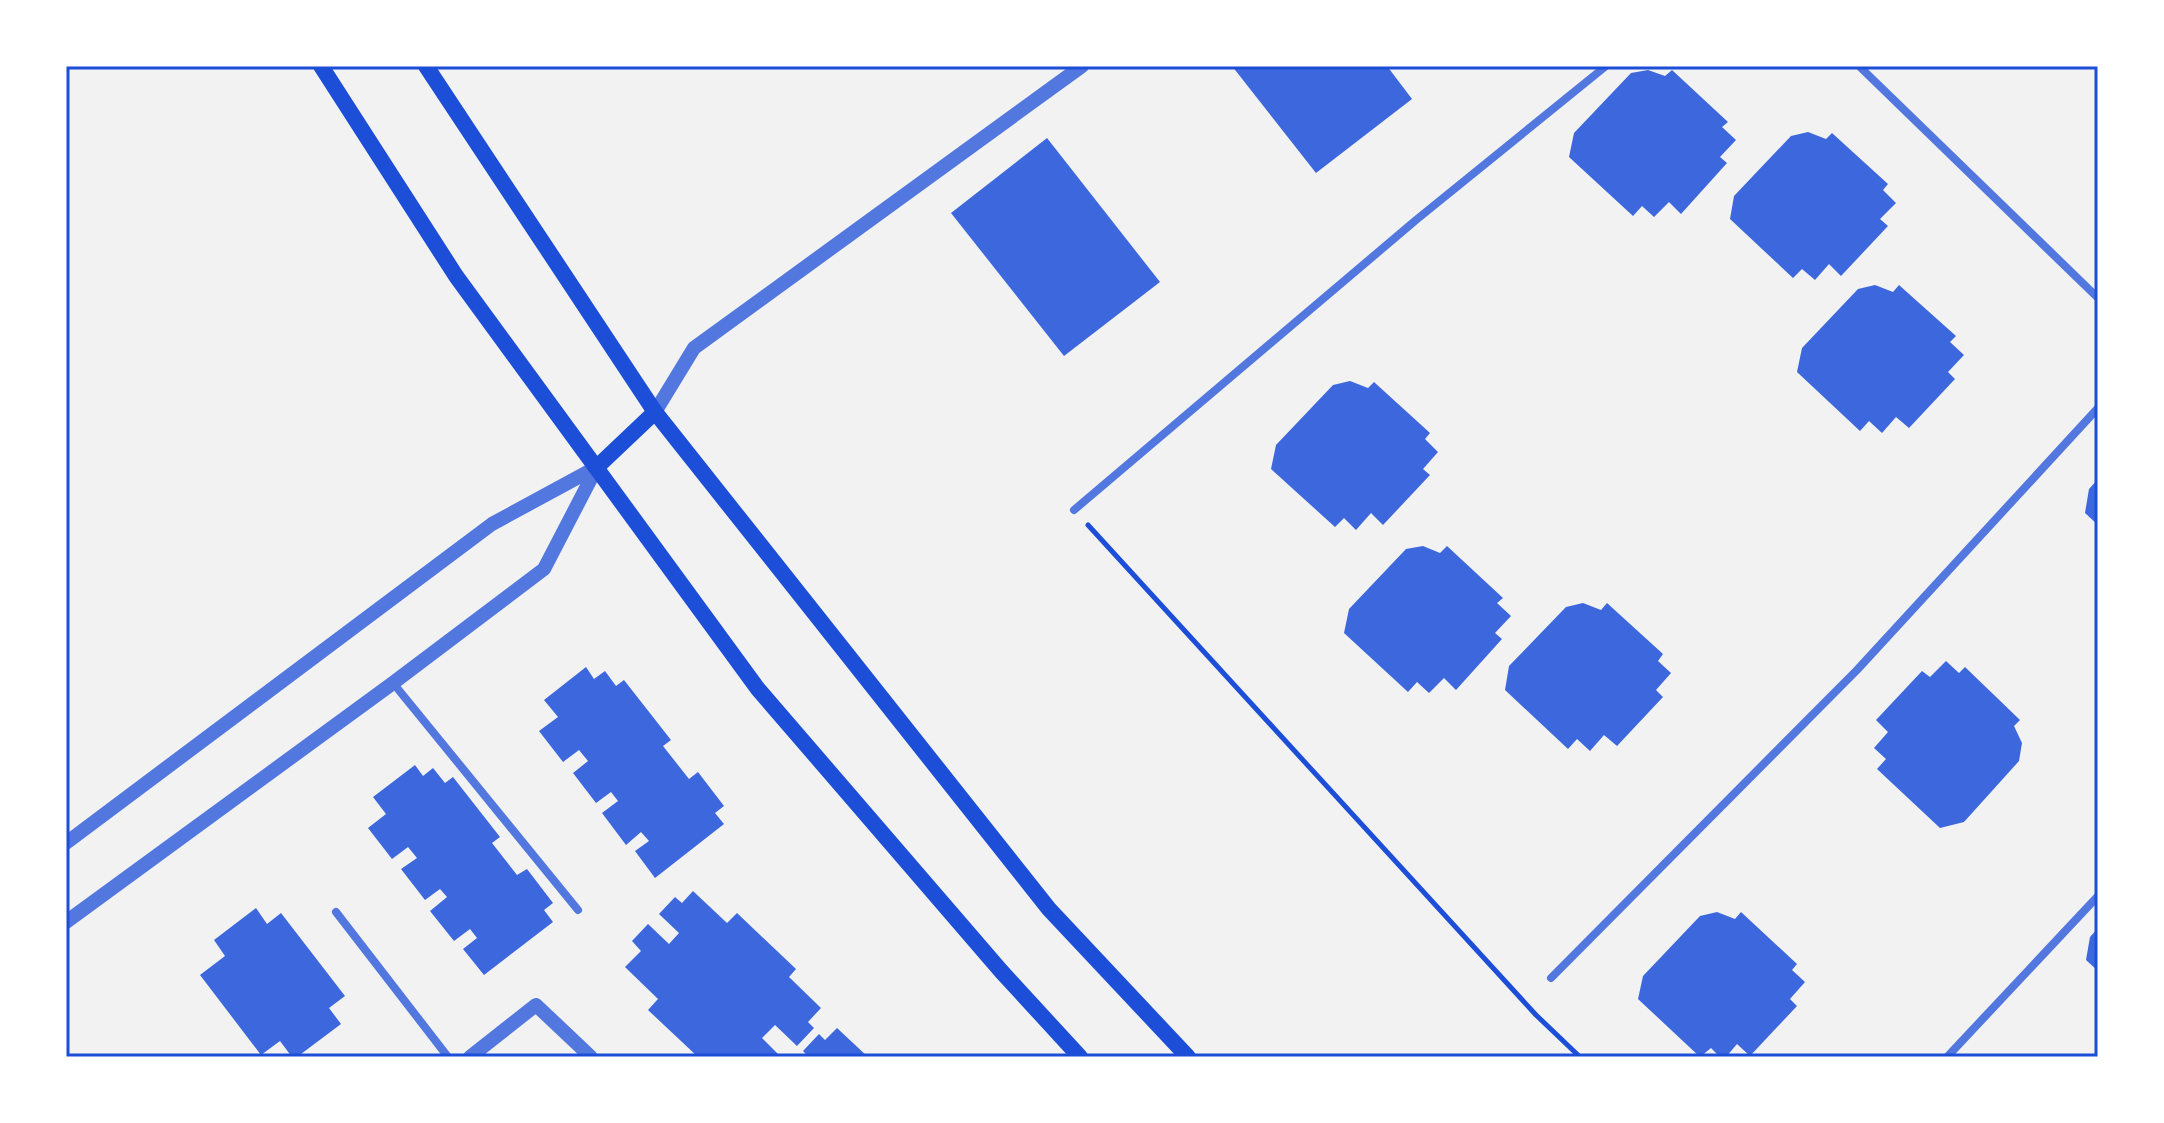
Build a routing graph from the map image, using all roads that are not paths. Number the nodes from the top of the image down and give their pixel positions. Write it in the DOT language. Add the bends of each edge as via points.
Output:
graph roads {
  1 [pos="321,66"];
  2 [pos="426,66"];
  3 [pos="1082,66"];
  4 [pos="1606,66"];
  5 [pos="1859,66"];
  6 [pos="2098,298"];
  7 [pos="2098,408"];
  8 [pos="655,412"];
  9 [pos="597,467"];
  10 [pos="1074,510"];
  11 [pos="393,683"];
  12 [pos="66,843"];
  13 [pos="2098,896"];
  14 [pos="578,910"];
  15 [pos="336,912"];
  16 [pos="66,922"];
  17 [pos="1551,978"];
  18 [pos="448,1057"];
  19 [pos="470,1057"];
  20 [pos="591,1057"];
  21 [pos="1080,1057"];
  22 [pos="1188,1057"];
  23 [pos="1947,1057"];
  1 -- 9 [label="main road" via="456,276"];
  2 -- 8 [label="main road"];
  3 -- 8 [label="street" via="694,348"];
  4 -- 10 [label="street"];
  5 -- 6 [label="street"];
  7 -- 17 [label="street" via="1857,670"];
  8 -- 9 [label="main road"];
  8 -- 22 [label="main road" via="1049,909"];
  9 -- 11 [label="street" via="544,569"];
  9 -- 12 [label="street" via="492,524"];
  9 -- 21 [label="main road" via="758,689"];
  11 -- 14 [label="street"];
  11 -- 16 [label="street"];
  13 -- 23 [label="street"];
  15 -- 18 [label="street"];
  19 -- 20 [label="street" via="536,1005"];
}
